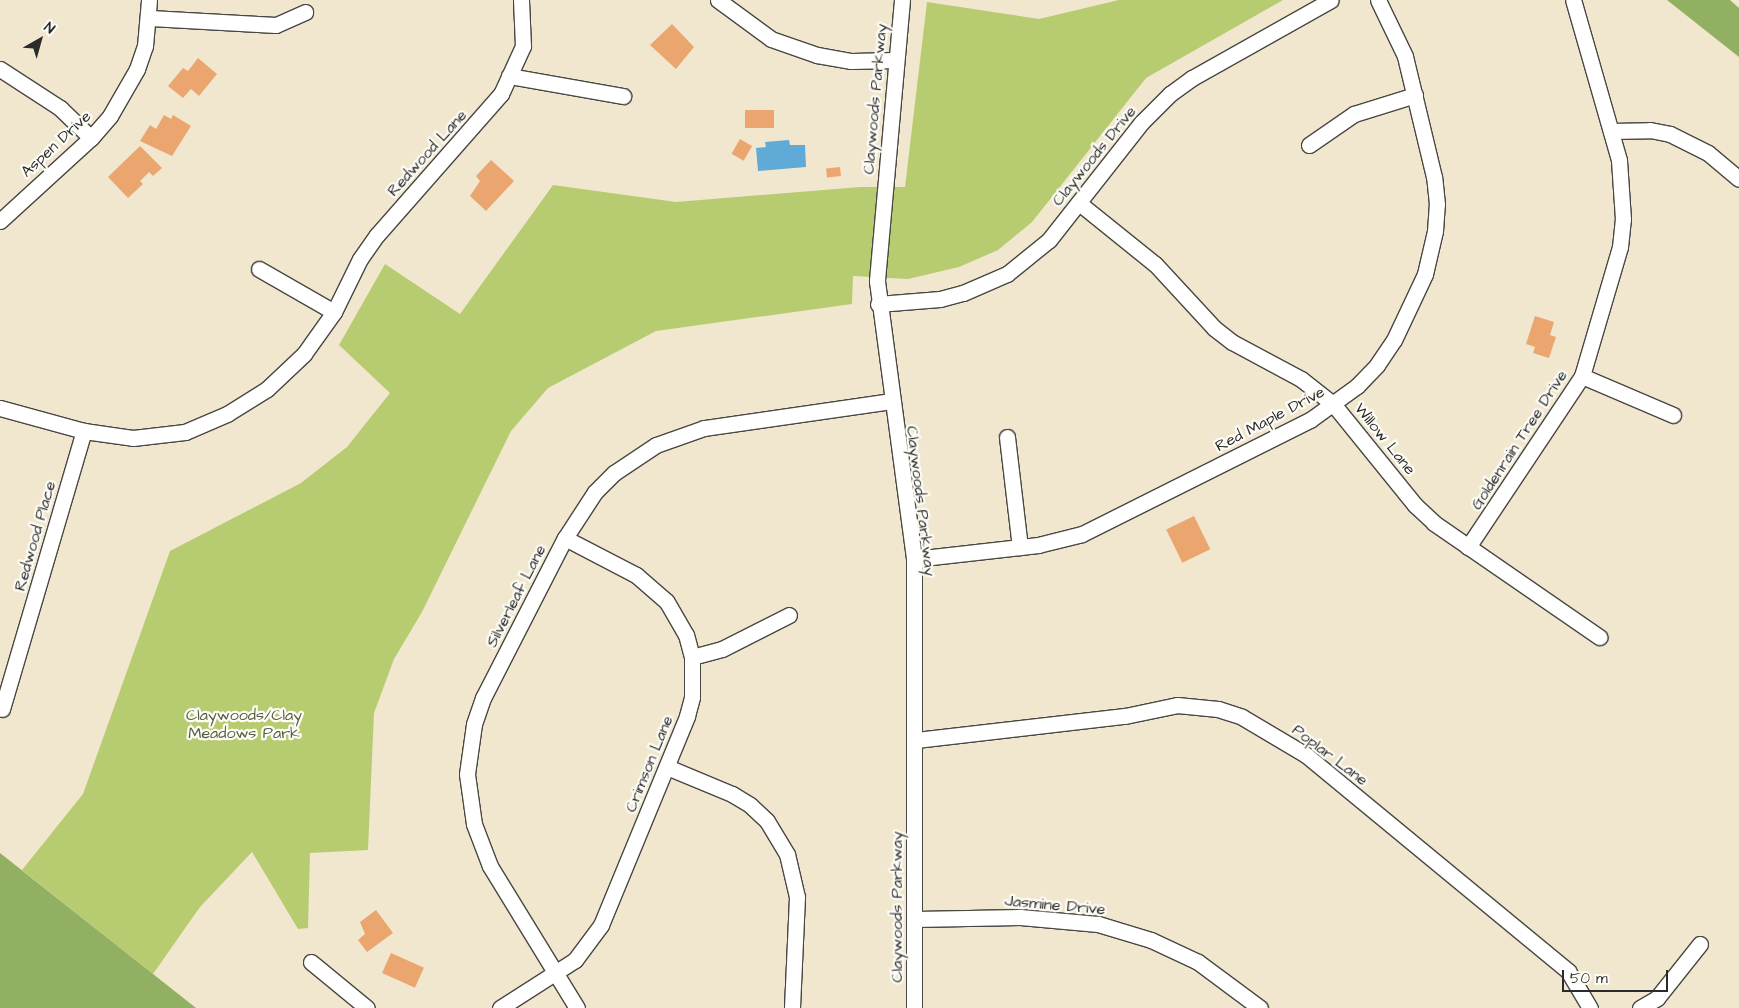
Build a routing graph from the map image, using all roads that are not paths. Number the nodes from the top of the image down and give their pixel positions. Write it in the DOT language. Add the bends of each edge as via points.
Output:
graph roads {
  1 [pos="149,0"];
  2 [pos="902,0"];
  3 [pos="1331,0"];
  4 [pos="1378,0"];
  5 [pos="1573,0"];
  6 [pos="721,1"];
  7 [pos="522,4"];
  8 [pos="305,12"];
  9 [pos="150,18"];
  10 [pos="896,60"];
  11 [pos="0,69"];
  12 [pos="509,76"];
  13 [pos="1415,95"];
  14 [pos="623,96"];
  15 [pos="1611,131"];
  16 [pos="91,138"];
  17 [pos="1309,145"];
  18 [pos="1739,179"];
  19 [pos="1079,203"];
  20 [pos="0,221"];
  21 [pos="259,269"];
  22 [pos="878,304"];
  23 [pos="334,312"];
  24 [pos="1582,376"];
  25 [pos="891,401"];
  26 [pos="1334,405"];
  27 [pos="0,408"];
  28 [pos="1673,415"];
  29 [pos="84,431"];
  30 [pos="1007,437"];
  31 [pos="565,538"];
  32 [pos="1020,547"];
  33 [pos="1468,547"];
  34 [pos="914,559"];
  35 [pos="789,615"];
  36 [pos="1599,637"];
  37 [pos="692,656"];
  38 [pos="2,709"];
  39 [pos="916,740"];
  40 [pos="667,767"];
  41 [pos="915,919"];
  42 [pos="1700,944"];
  43 [pos="311,962"];
  44 [pos="556,973"];
  45 [pos="367,1008"];
  46 [pos="500,1008"];
  47 [pos="577,1008"];
  48 [pos="792,1008"];
  49 [pos="914,1008"];
  50 [pos="1260,1008"];
  51 [pos="1590,1008"];
  52 [pos="1640,1008"];
  1 -- 9 [label="street, Aspen Drive"];
  2 -- 10 [label="street, Claywoods Parkway"];
  3 -- 19 [label="street, Claywoods Drive" via="1192,78 1170,94 1142,122"];
  4 -- 13 [label="street, Red Maple Drive" via="1398,36"];
  5 -- 15 [label="street, Goldenrain Tree Drive"];
  6 -- 10 [label="street" via="771,39 817,55 851,61"];
  7 -- 12 [label="street, Redwood Lane" via="523,46"];
  8 -- 9 [label="street" via="276,25"];
  9 -- 16 [label="street, Aspen Drive" via="137,69 110,116"];
  10 -- 22 [label="street, Claywoods Parkway"];
  11 -- 16 [label="street" via="60,108"];
  12 -- 14 [label="street"];
  12 -- 23 [label="street, Redwood Lane" via="501,94 483,118 377,234 360,259"];
  13 -- 17 [label="street" via="1354,114"];
  13 -- 26 [label="street, Red Maple Drive" via="1434,177 1436,213 1431,254 1394,340 1371,372"];
  15 -- 18 [label="street" via="1650,130 1670,134 1708,153"];
  15 -- 24 [label="street, Goldenrain Tree Drive" via="1623,188 1621,238"];
  16 -- 20 [label="street, Aspen Drive"];
  19 -- 22 [label="street, Claywoods Drive" via="1029,259 986,285 940,299"];
  19 -- 26 [label="street, Willow Lane" via="1155,264 1214,328 1232,342 1301,379"];
  21 -- 23 [label="street"];
  22 -- 25 [label="street, Claywoods Parkway"];
  23 -- 29 [label="street, Redwood Lane" via="304,354 267,389 219,418 185,432 133,438"];
  24 -- 28 [label="street"];
  24 -- 33 [label="street, Goldenrain Tree Drive" via="1572,396"];
  25 -- 31 [label="street, Silverleaf Lane" via="704,428 656,445 620,468 594,492"];
  25 -- 34 [label="street, Claywoods Parkway"];
  26 -- 32 [label="street, Red Maple Drive" via="1082,534 1057,542"];
  26 -- 33 [label="street, Willow Lane" via="1414,504"];
  27 -- 29 [label="street, Redwood Lane"];
  29 -- 38 [label="street, Redwood Place"];
  30 -- 32 [label="street"];
  31 -- 37 [label="street, Crimson Lane" via="653,588 677,617"];
  31 -- 44 [label="street, Silverleaf Lane" via="483,698 473,731 467,774 474,824 484,853"];
  32 -- 34 [label="street, Red Maple Drive"];
  33 -- 36 [label="street, Willow Lane"];
  34 -- 39 [label="street, Claywoods Parkway"];
  35 -- 37 [label="street" via="722,649"];
  37 -- 40 [label="street, Crimson Lane" via="692,697"];
  39 -- 41 [label="street, Claywoods Parkway"];
  39 -- 51 [label="street, Poplar Lane" via="1125,716 1177,705 1218,709 1242,717 1306,755 1568,971"];
  40 -- 44 [label="street, Crimson Lane" via="601,925 575,960"];
  40 -- 48 [label="street" via="732,794 750,805 772,829 788,854 797,897"];
  41 -- 49 [label="street, Claywoods Parkway"];
  41 -- 50 [label="street, Jasmine Drive" via="1020,917 1098,924 1151,940 1198,962"];
  42 -- 52 [label="street" via="1657,998"];
  43 -- 45 [label="street"];
  44 -- 46 [label="street, Crimson Lane"];
  44 -- 47 [label="street, Silverleaf Lane"];
}
